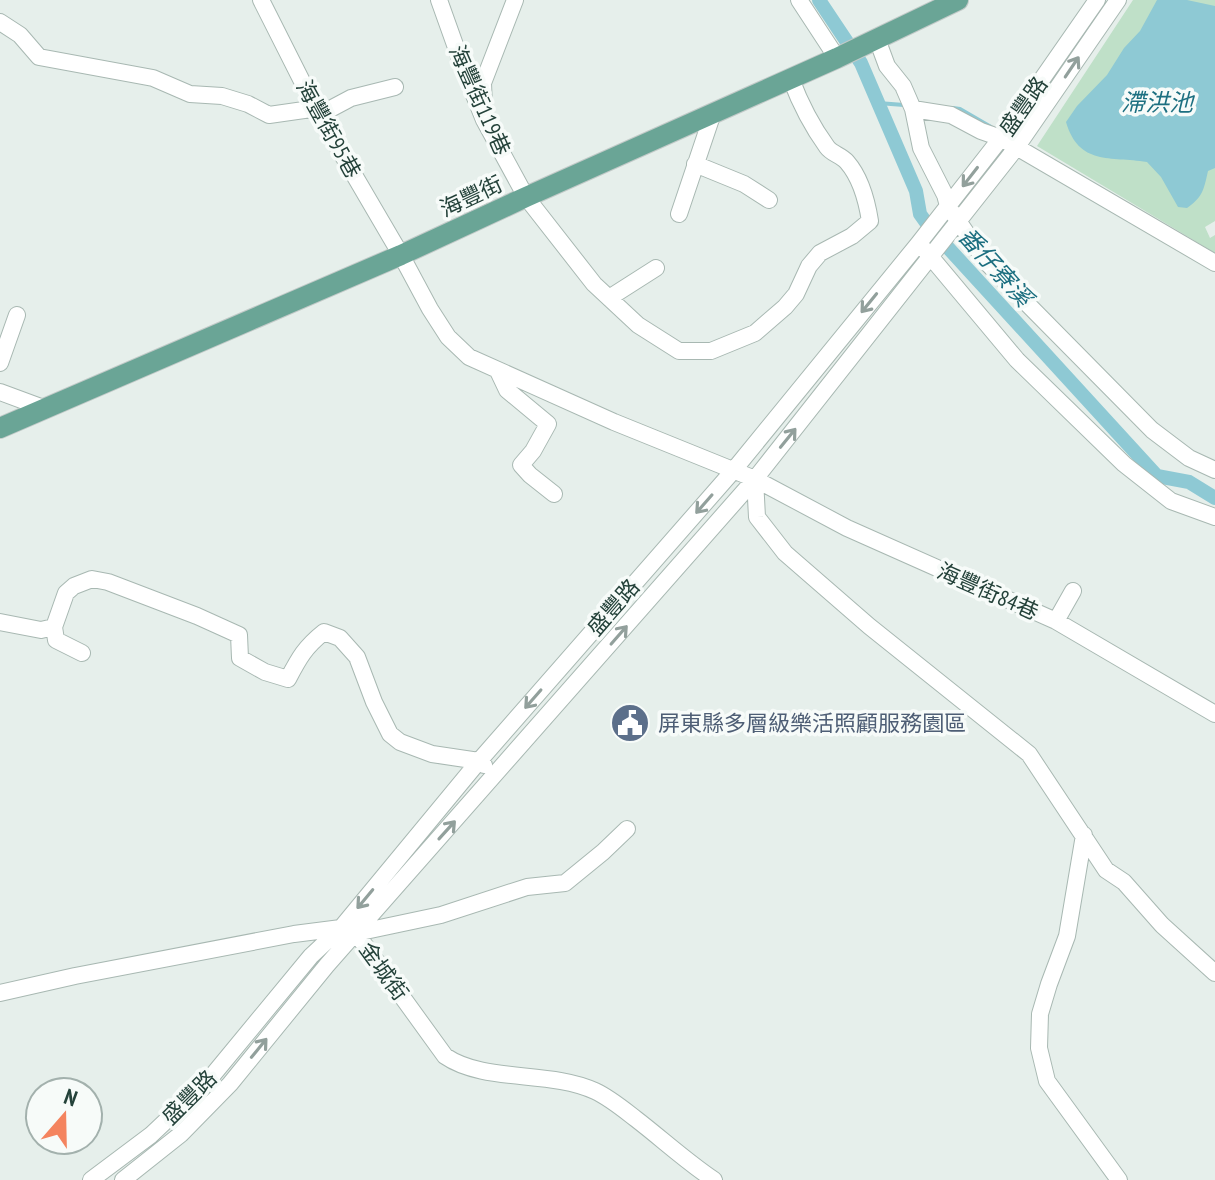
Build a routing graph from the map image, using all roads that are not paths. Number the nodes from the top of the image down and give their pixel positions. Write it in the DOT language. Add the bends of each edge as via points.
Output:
graph roads {
  1 [pos="261,0"];
  2 [pos="439,0"];
  3 [pos="515,0"];
  4 [pos="799,0"];
  5 [pos="958,0"];
  6 [pos="1097,0"];
  7 [pos="1118,0"];
  8 [pos="0,22"];
  9 [pos="873,41"];
  10 [pos="837,58"];
  11 [pos="791,79"];
  12 [pos="395,87"];
  13 [pos="913,109"];
  14 [pos="713,113"];
  15 [pos="319,115"];
  16 [pos="484,120"];
  17 [pos="1001,138"];
  18 [pos="1016,148"];
  19 [pos="695,164"];
  20 [pos="526,197"];
  21 [pos="769,200"];
  22 [pos="948,206"];
  23 [pos="679,214"];
  24 [pos="959,220"];
  25 [pos="919,243"];
  26 [pos="401,255"];
  27 [pos="930,257"];
  28 [pos="1215,263"];
  29 [pos="656,268"];
  30 [pos="609,298"];
  31 [pos="17,315"];
  32 [pos="0,363"];
  33 [pos="498,371"];
  34 [pos="0,392"];
  35 [pos="46,409"];
  36 [pos="0,428"];
  37 [pos="1215,470"];
  38 [pos="733,471"];
  39 [pos="755,479"];
  40 [pos="554,494"];
  41 [pos="1215,517"];
  42 [pos="1073,591"];
  43 [pos="1056,621"];
  44 [pos="0,622"];
  45 [pos="54,627"];
  46 [pos="82,653"];
  47 [pos="1215,714"];
  48 [pos="479,761"];
  49 [pos="497,775"];
  50 [pos="627,829"];
  51 [pos="1084,835"];
  52 [pos="348,931"];
  53 [pos="1215,973"];
  54 [pos="0,993"];
  55 [pos="91,1180"];
  56 [pos="123,1180"];
  57 [pos="714,1180"];
  58 [pos="1119,1180"];
  1 -- 15 [label="street, 海豐街95巷"];
  2 -- 16 [label="street, 海豐街119巷"];
  3 -- 16 [label="street" via="483,83"];
  4 -- 10 [label="street"];
  5 -- 9 [label="main road, 海豐街"];
  6 -- 17 [label="street, 盛豐路"];
  18 -- 7 [label="street, 盛豐路, one-way"];
  8 -- 15 [label="street" via="39,57 153,78 190,94 248,104 269,115 311,109"];
  9 -- 10 [label="main road, 海豐街"];
  9 -- 13 [label="street"];
  10 -- 11 [label="main road, 海豐街"];
  11 -- 14 [label="main road, 海豐街"];
  11 -- 30 [label="street, 海豐街119巷" via="803,111 829,151 846,161 857,179 870,221 820,253 796,294 755,333 711,351 679,351 638,325"];
  12 -- 15 [label="street" via="351,98"];
  13 -- 17 [label="street" via="951,115"];
  13 -- 22 [label="street" via="921,148"];
  14 -- 19 [label="street"];
  14 -- 20 [label="main road, 海豐街"];
  15 -- 26 [label="street, 海豐街95巷"];
  16 -- 20 [label="street, 海豐街119巷"];
  17 -- 18 [label="street"];
  17 -- 22 [label="street, 盛豐路, one-way"];
  18 -- 24 [label="street, 盛豐路"];
  18 -- 28 [label="street"];
  19 -- 21 [label="street"];
  19 -- 23 [label="street"];
  20 -- 26 [label="main road, 海豐街"];
  20 -- 30 [label="street, 海豐街119巷"];
  22 -- 24 [label="street"];
  22 -- 25 [label="street, 盛豐路"];
  24 -- 27 [label="street, 盛豐路"];
  24 -- 37 [label="street" via="986,262 1152,430"];
  25 -- 27 [label="street"];
  25 -- 38 [label="street, 盛豐路, one-way"];
  26 -- 33 [label="street, 海豐街84巷" via="448,337 469,357"];
  26 -- 35 [label="main road, 海豐街"];
  39 -- 27 [label="street, 盛豐路, one-way"];
  27 -- 41 [label="street" via="1017,360 1124,464 1171,501"];
  29 -- 30 [label="street"];
  31 -- 32 [label="street"];
  33 -- 38 [label="street, 海豐街84巷"];
  33 -- 40 [label="street, 海豐街84巷" via="507,390 548,424 521,465"];
  34 -- 35 [label="street"];
  35 -- 36 [label="main road, 海豐街"];
  38 -- 39 [label="street, 海豐街84巷"];
  38 -- 48 [label="street, 盛豐路, one-way"];
  39 -- 43 [label="street, 海豐街84巷" via="847,528"];
  49 -- 39 [label="street, 盛豐路, one-way"];
  39 -- 51 [label="street" via="757,517 785,553 1029,754"];
  42 -- 43 [label="street"];
  43 -- 47 [label="street, 海豐街84巷"];
  44 -- 45 [label="street" via="41,630"];
  45 -- 46 [label="street" via="56,640"];
  45 -- 48 [label="street" via="66,593 92,579 239,635 240,658 288,679 309,645 324,632 340,638 357,657 390,734 432,754"];
  48 -- 49 [label="street"];
  48 -- 52 [label="street, 盛豐路, one-way"];
  52 -- 49 [label="street, 盛豐路, one-way"];
  50 -- 52 [label="street" via="565,883 527,887 441,915"];
  51 -- 53 [label="street" via="1106,870"];
  51 -- 58 [label="street" via="1067,936 1040,1014 1039,1048 1047,1081"];
  52 -- 54 [label="street, 金城街" via="294,934"];
  52 -- 55 [label="street, 盛豐路" via="311,956 207,1082 151,1135"];
  56 -- 52 [label="street, 盛豐路, one-way" via="181,1134 230,1084 327,965"];
  52 -- 57 [label="street, 金城街" via="455,1063 594,1090"];
}
